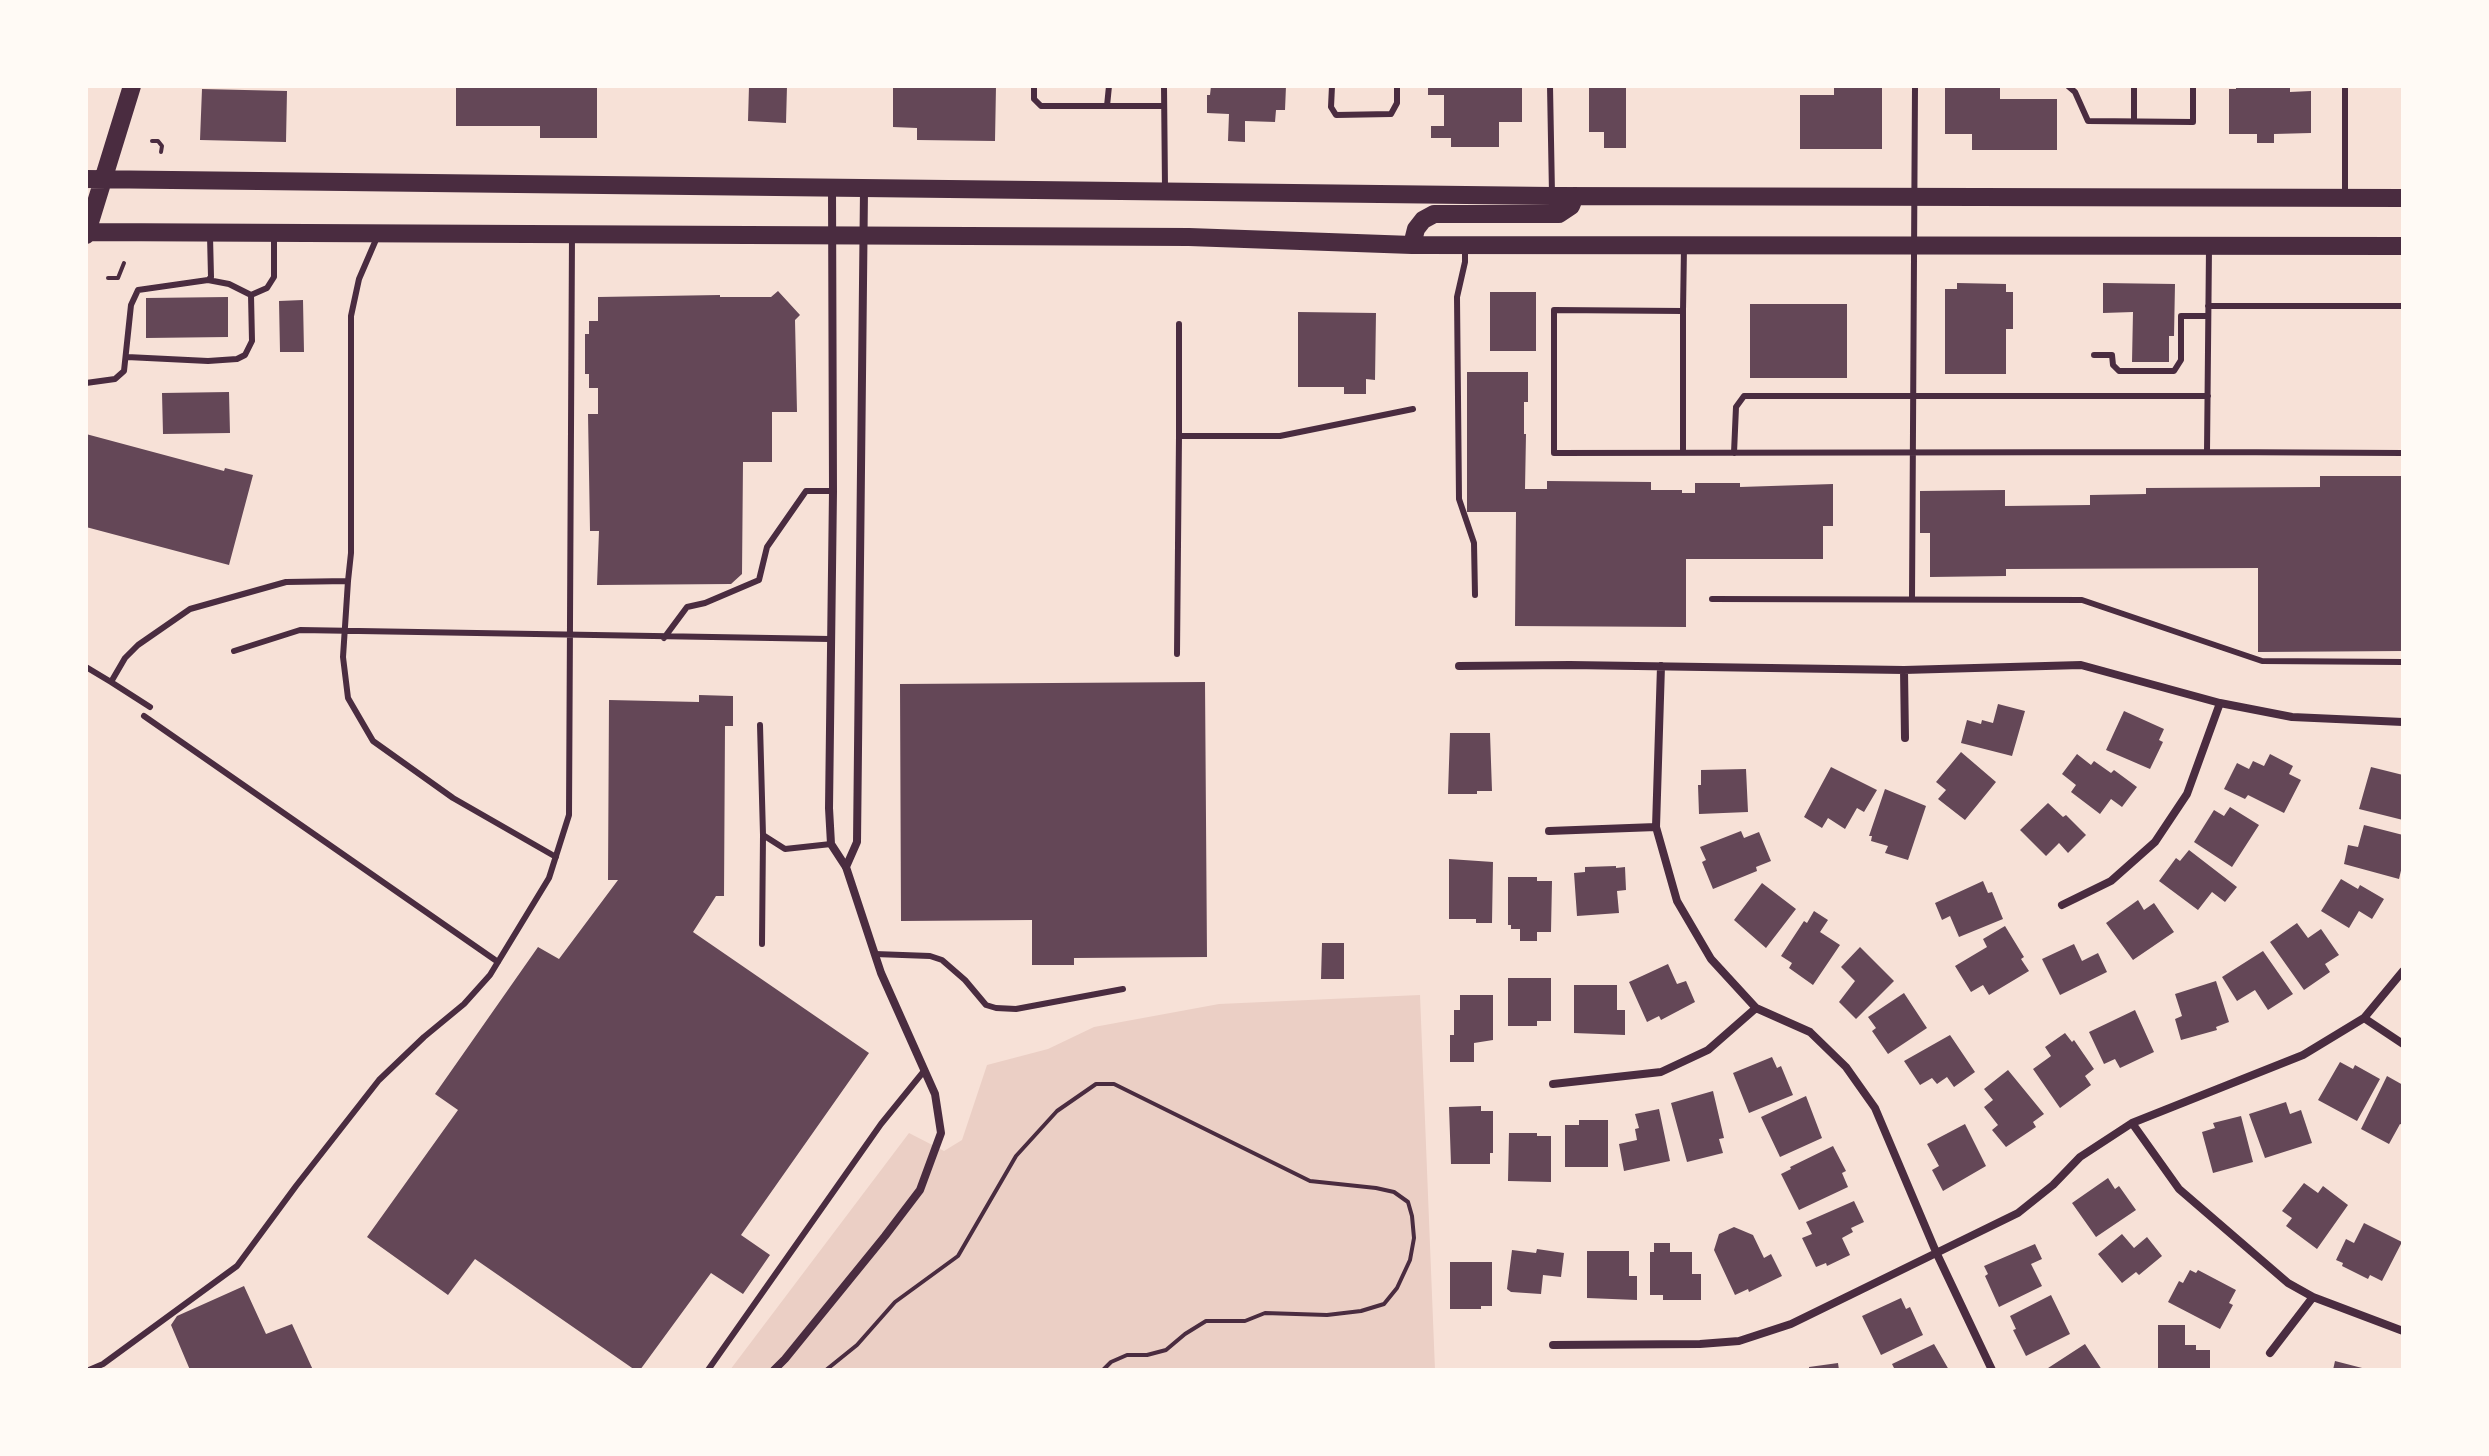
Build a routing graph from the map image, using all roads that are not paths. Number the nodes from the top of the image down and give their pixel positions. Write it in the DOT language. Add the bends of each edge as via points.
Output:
graph roads {
  1 [pos="132,86"];
  2 [pos="1034,86"];
  3 [pos="1109,86"];
  4 [pos="1164,86"];
  5 [pos="1332,86"];
  6 [pos="1397,86"];
  7 [pos="1550,86"];
  8 [pos="1915,86"];
  9 [pos="2068,86"];
  10 [pos="2134,86"];
  11 [pos="2193,86"];
  12 [pos="2345,86"];
  13 [pos="1107,106"];
  14 [pos="1164,106"];
  15 [pos="2134,121"];
  16 [pos="95,179"];
  17 [pos="832,189"];
  18 [pos="864,190"];
  19 [pos="1166,191"];
  20 [pos="1552,196"];
  21 [pos="1575,196"];
  22 [pos="1916,198"];
  23 [pos="2345,198"];
  24 [pos="2403,198"];
  25 [pos="86,233"];
  26 [pos="210,233"];
  27 [pos="274,233"];
  28 [pos="378,234"];
  29 [pos="572,235"];
  30 [pos="831,236"];
  31 [pos="862,237"];
  32 [pos="1684,244"];
  33 [pos="1412,245"];
  34 [pos="1465,245"];
  35 [pos="1916,245"];
  36 [pos="2209,245"];
  37 [pos="2403,246"];
  38 [pos="208,280"];
  39 [pos="251,295"];
  40 [pos="2208,306"];
  41 [pos="2403,306"];
  42 [pos="1683,311"];
  43 [pos="2208,316"];
  44 [pos="1179,324"];
  45 [pos="2094,355"];
  46 [pos="127,357"];
  47 [pos="86,383"];
  48 [pos="1913,396"];
  49 [pos="2208,396"];
  50 [pos="1413,409"];
  51 [pos="1179,436"];
  52 [pos="1912,452"];
  53 [pos="2207,452"];
  54 [pos="1683,453"];
  55 [pos="1734,453"];
  56 [pos="2403,453"];
  57 [pos="833,491"];
  58 [pos="348,581"];
  59 [pos="1475,595"];
  60 [pos="1712,599"];
  61 [pos="1912,599"];
  62 [pos="345,630"];
  63 [pos="571,634"];
  64 [pos="664,638"];
  65 [pos="830,639"];
  66 [pos="234,651"];
  67 [pos="1177,654"];
  68 [pos="2403,662"];
  69 [pos="1459,666"];
  70 [pos="1661,666"];
  71 [pos="86,667"];
  72 [pos="1904,670"];
  73 [pos="111,682"];
  74 [pos="2220,703"];
  75 [pos="150,707"];
  76 [pos="144,716"];
  77 [pos="2403,722"];
  78 [pos="760,725"];
  79 [pos="1905,738"];
  80 [pos="1656,827"];
  81 [pos="1549,831"];
  82 [pos="763,835"];
  83 [pos="831,844"];
  84 [pos="556,857"];
  85 [pos="846,867"];
  86 [pos="2062,905"];
  87 [pos="762,944"];
  88 [pos="875,954"];
  89 [pos="498,962"];
  90 [pos="2403,971"];
  91 [pos="1123,989"];
  92 [pos="1756,1008"];
  93 [pos="2364,1018"];
  94 [pos="2403,1044"];
  95 [pos="924,1071"];
  96 [pos="1553,1084"];
  97 [pos="2132,1123"];
  98 [pos="1936,1252"];
  99 [pos="2313,1297"];
  100 [pos="2403,1331"];
  101 [pos="1553,1345"];
  102 [pos="2270,1353"];
  103 [pos="89,1370"];
  104 [pos="708,1370"];
  105 [pos="774,1370"];
  106 [pos="1992,1370"];
  1 -- 16 [label="main road"];
  2 -- 13 [label="lane" via="1034,99 1041,106"];
  3 -- 13 [label="lane"];
  4 -- 14 [label="lane"];
  5 -- 6 [label="lane" via="1336,115 1391,114"];
  7 -- 20 [label="lane"];
  8 -- 22 [label="lane"];
  9 -- 15 [label="lane" via="2088,121"];
  10 -- 15 [label="lane"];
  11 -- 15 [label="lane" via="2193,122"];
  12 -- 23 [label="lane"];
  13 -- 14 [label="lane"];
  14 -- 19 [label="lane"];
  16 -- 17 [label="main road"];
  16 -- 25 [label="main road"];
  17 -- 18 [label="main road"];
  17 -- 30 [label="street"];
  18 -- 19 [label="main road"];
  18 -- 31 [label="street"];
  19 -- 20 [label="main road"];
  20 -- 21 [label="main road"];
  21 -- 22 [label="main road"];
  21 -- 33 [label="main road" via="1559,214 1434,214 1416,229"];
  22 -- 23 [label="main road"];
  22 -- 35 [label="lane"];
  23 -- 24 [label="main road"];
  25 -- 26 [label="main road"];
  26 -- 27 [label="main road"];
  26 -- 38 [label="lane"];
  27 -- 28 [label="main road"];
  27 -- 39 [label="lane" via="274,277 267,288"];
  28 -- 29 [label="main road"];
  28 -- 58 [label="lane" via="351,316"];
  29 -- 30 [label="main road"];
  29 -- 63 [label="lane"];
  30 -- 31 [label="main road"];
  30 -- 57 [label="street"];
  31 -- 33 [label="main road" via="1189,237"];
  31 -- 85 [label="street" via="857,842"];
  32 -- 34 [label="main road"];
  32 -- 35 [label="main road"];
  32 -- 42 [label="lane"];
  33 -- 34 [label="main road"];
  34 -- 59 [label="lane" via="1457,297 1459,499 1474,543"];
  35 -- 36 [label="main road"];
  35 -- 48 [label="lane"];
  36 -- 37 [label="main road"];
  36 -- 40 [label="lane"];
  38 -- 39 [label="lane"];
  38 -- 46 [label="lane" via="138,290 131,305"];
  39 -- 46 [label="lane" via="252,341 245,355 208,361"];
  40 -- 41 [label="lane"];
  40 -- 43 [label="lane"];
  42 -- 54 [label="lane"];
  42 -- 54 [label="lane" via="1554,310 1554,453"];
  43 -- 45 [label="lane" via="2181,316 2181,360 2174,371 2119,371 2112,355"];
  43 -- 49 [label="lane"];
  44 -- 51 [label="lane"];
  46 -- 47 [label="lane" via="124,371 115,379"];
  48 -- 49 [label="lane"];
  48 -- 52 [label="lane"];
  48 -- 55 [label="lane" via="1744,396 1736,407"];
  49 -- 53 [label="lane"];
  50 -- 51 [label="lane" via="1280,436"];
  51 -- 67 [label="lane"];
  52 -- 53 [label="lane"];
  52 -- 55 [label="lane"];
  52 -- 61 [label="lane"];
  53 -- 56 [label="lane"];
  54 -- 55 [label="lane"];
  57 -- 64 [label="lane" via="806,491 767,547 759,580 687,607"];
  57 -- 65 [label="street"];
  58 -- 62 [label="lane"];
  58 -- 73 [label="lane" via="286,582 190,609 138,645"];
  60 -- 61 [label="lane"];
  61 -- 68 [label="lane" via="2082,600 2262,661"];
  62 -- 63 [label="lane"];
  62 -- 66 [label="lane" via="300,630"];
  62 -- 84 [label="lane" via="348,698 373,741 453,798"];
  63 -- 64 [label="lane"];
  63 -- 84 [label="lane" via="569,815"];
  64 -- 65 [label="lane"];
  65 -- 83 [label="street"];
  69 -- 70 [label="street"];
  70 -- 72 [label="street"];
  70 -- 80 [label="street"];
  71 -- 73 [label="lane"];
  72 -- 74 [label="street" via="2081,665"];
  72 -- 79 [label="street"];
  73 -- 75 [label="lane"];
  74 -- 77 [label="street" via="2292,717"];
  74 -- 86 [label="street" via="2187,794 2155,842 2111,881"];
  76 -- 89 [label="lane"];
  78 -- 82 [label="lane"];
  80 -- 81 [label="street"];
  80 -- 92 [label="street" via="1677,901 1711,959"];
  82 -- 83 [label="lane" via="785,849"];
  82 -- 87 [label="lane"];
  83 -- 85 [label="street"];
  84 -- 89 [label="lane" via="549,878"];
  85 -- 88 [label="street"];
  88 -- 91 [label="lane" via="942,960 986,1005 996,1008"];
  88 -- 95 [label="street"];
  89 -- 103 [label="lane" via="464,1004 379,1080 237,1266"];
  90 -- 93 [label="street"];
  92 -- 96 [label="street" via="1708,1050 1661,1072"];
  92 -- 98 [label="street" via="1810,1032 1846,1067 1875,1108"];
  93 -- 94 [label="street"];
  93 -- 97 [label="street" via="2303,1055"];
  95 -- 104 [label="lane"];
  95 -- 105 [label="street" via="935,1094 941,1133 920,1190"];
  97 -- 98 [label="street" via="2080,1157 2018,1213"];
  97 -- 99 [label="street" via="2179,1189 2288,1283"];
  98 -- 101 [label="street" via="1791,1324 1739,1341"];
  98 -- 106 [label="street"];
  99 -- 100 [label="street"];
  99 -- 102 [label="street"];
}
